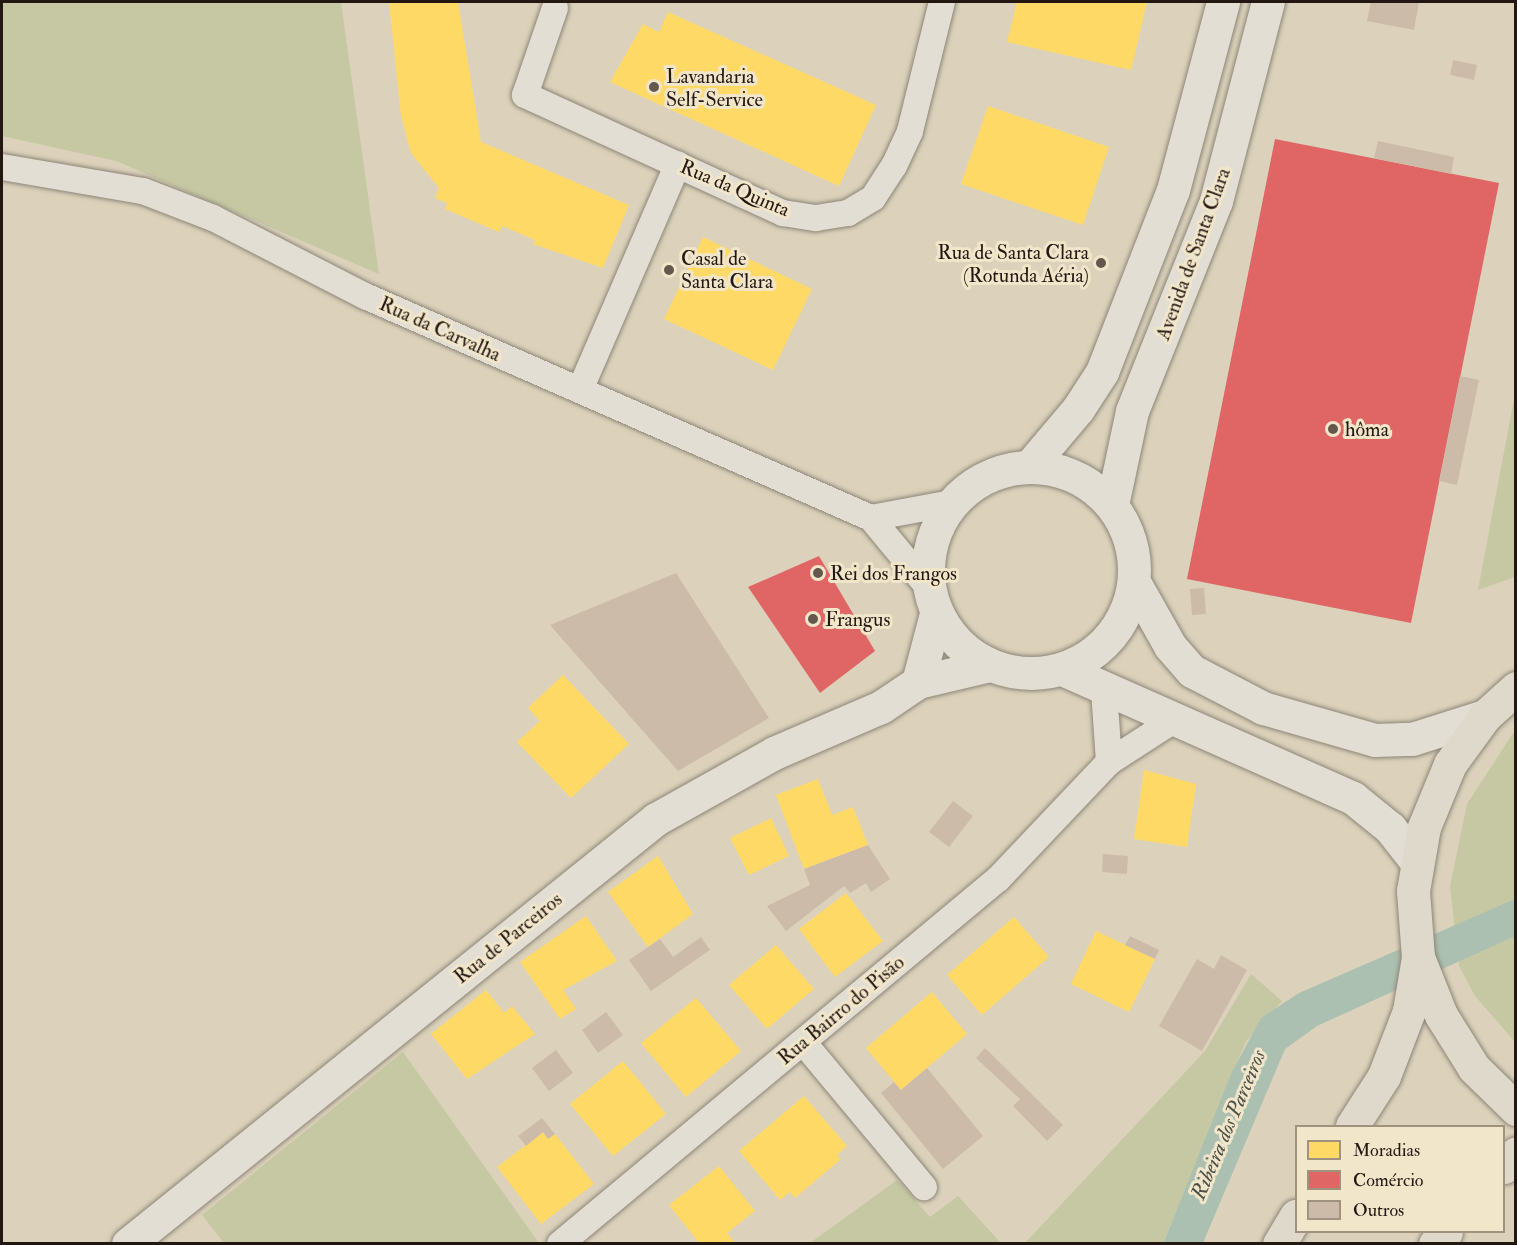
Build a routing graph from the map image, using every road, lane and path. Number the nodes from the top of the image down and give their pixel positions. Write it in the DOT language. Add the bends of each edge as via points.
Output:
graph roads {
  1 [pos="942,2"];
  2 [pos="1223,2"];
  3 [pos="1268,2"];
  4 [pos="555,8"];
  5 [pos="678,164"];
  6 [pos="2,167"];
  7 [pos="580,390"];
  8 [pos="1029,467"];
  9 [pos="952,503"];
  10 [pos="1112,505"];
  11 [pos="871,519"];
  12 [pos="1134,582"];
  13 [pos="932,600"];
  14 [pos="990,665"];
  15 [pos="1062,669"];
  16 [pos="918,682"];
  17 [pos="1515,688"];
  18 [pos="1104,690"];
  19 [pos="1485,716"];
  20 [pos="1174,720"];
  21 [pos="1109,762"];
  22 [pos="1416,861"];
  23 [pos="1418,957"];
  24 [pos="803,1042"];
  25 [pos="1515,1108"];
  26 [pos="1353,1125"];
  27 [pos="1515,1153"];
  28 [pos="1505,1165"];
  29 [pos="924,1187"];
  30 [pos="1295,1218"];
  31 [pos="128,1244"];
  32 [pos="560,1244"];
  33 [pos="1280,1244"];
  1 -- 5 [label="street, Rua da Quinta" via="910,131 894,166 865,203 848,213 816,218 783,213"];
  2 -- 8 [label="main road, Avenida de Santa Clara" via="1173,190 1102,372 1072,417"];
  3 -- 10 [label="main road, Avenida de Santa Clara" via="1216,201 1132,411"];
  4 -- 5 [label="street, Rua da Quinta" via="525,95"];
  5 -- 7 [label="street"];
  6 -- 7 [label="street, Rua da Carvalha" via="143,191 213,218 365,296"];
  7 -- 11 [label="street, Rua da Carvalha"];
  8 -- 9 [label="main road" via="981,478"];
  8 -- 10 [label="main road" via="1066,472"];
  9 -- 11 [label="street"];
  9 -- 13 [label="main road" via="928,552"];
  10 -- 12 [label="main road" via="1127,528"];
  11 -- 13 [label="street, Rua da Carvalha"];
  12 -- 15 [label="main road" via="1127,610 1111,636 1088,656"];
  12 -- 19 [label="main road" via="1170,646 1192,671 1263,708 1375,740 1412,739"];
  13 -- 14 [label="main road" via="968,653"];
  13 -- 16 [label="main road"];
  14 -- 15 [label="main road" via="1038,673"];
  14 -- 16 [label="main road, Rua de Parceiros"];
  15 -- 18 [label="main road"];
  16 -- 31 [label="main road, Rua de Parceiros" via="881,707 774,753 656,819"];
  17 -- 19 [label="main road"];
  18 -- 20 [label="main road"];
  18 -- 21 [label="street"];
  19 -- 22 [label="main road" via="1437,790"];
  20 -- 21 [label="street, Rua Bairro do Pisão"];
  20 -- 22 [label="main road" via="1353,798 1390,828"];
  21 -- 24 [label="street, Rua Bairro do Pisão" via="998,879"];
  22 -- 23 [label="main road"];
  23 -- 25 [label="main road" via="1450,1034 1474,1068"];
  23 -- 26 [label="main road" via="1409,1011 1388,1065"];
  24 -- 29 [label="street"];
  24 -- 32 [label="street, Rua Bairro do Pisão"];
  27 -- 28 [label="main road"];
  30 -- 33 [label="main road"];
}
